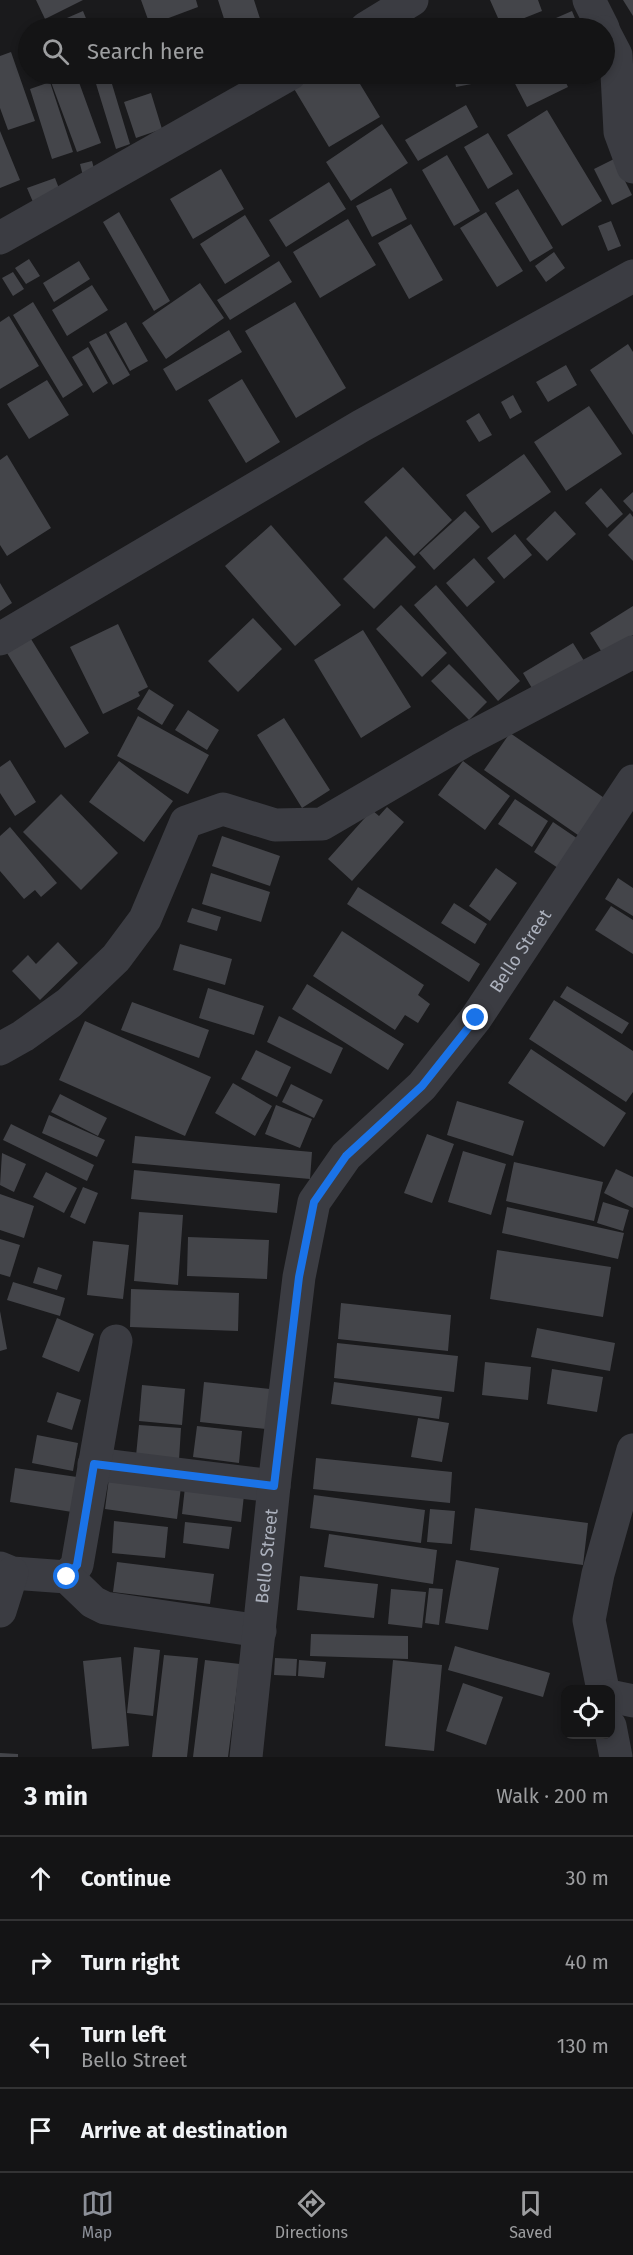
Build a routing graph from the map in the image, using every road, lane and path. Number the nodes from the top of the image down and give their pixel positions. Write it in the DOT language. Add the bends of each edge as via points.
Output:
graph roads {
  1 [pos="412,0"];
  2 [pos="589,0"];
  3 [pos="382,18"];
  4 [pos="601,18"];
  5 [pos="615,54"];
  6 [pos="272,84"];
  7 [pos="633,167"];
  8 [pos="0,238"];
  9 [pos="633,276"];
  10 [pos="0,639"];
  11 [pos="633,652"];
  12 [pos="633,781"];
  13 [pos="0,1049"];
  14 [pos="116,1341"];
  15 [pos="633,1450"];
  16 [pos="94,1464"];
  17 [pos="274,1486"];
  18 [pos="6,1570"];
  19 [pos="67,1577"];
  20 [pos="0,1611"];
  21 [pos="260,1631"];
  22 [pos="602,1685"];
  23 [pos="615,1697"];
  24 [pos="633,1701"];
  25 [pos="613,1739"];
  26 [pos="246,1757"];
  27 [pos="616,1757"];
  1 -- 3 [label="street"];
  2 -- 4 [label="street"];
  5 -- 7 [label="street" via="620,132"];
  6 -- 8 [label="street"];
  9 -- 10 [label="street" via="361,426"];
  11 -- 13 [label="street" via="464,741 322,824 275,825 224,808 186,822 145,919 116,958 69,1003"];
  12 -- 17 [label="street, Bello Street" via="476,1018 422,1086 346,1156 314,1202 299,1277"];
  14 -- 16 [label="street"];
  15 -- 22 [label="street" via="597,1575 589,1620"];
  16 -- 17 [label="street"];
  16 -- 19 [label="street" via="77,1565"];
  17 -- 21 [label="street, Bello Street"];
  18 -- 19 [label="street"];
  18 -- 20 [label="street"];
  19 -- 21 [label="street" via="105,1608"];
  21 -- 26 [label="street, Bello Street"];
  23 -- 24 [label="street"];
  25 -- 27 [label="street"];
}
